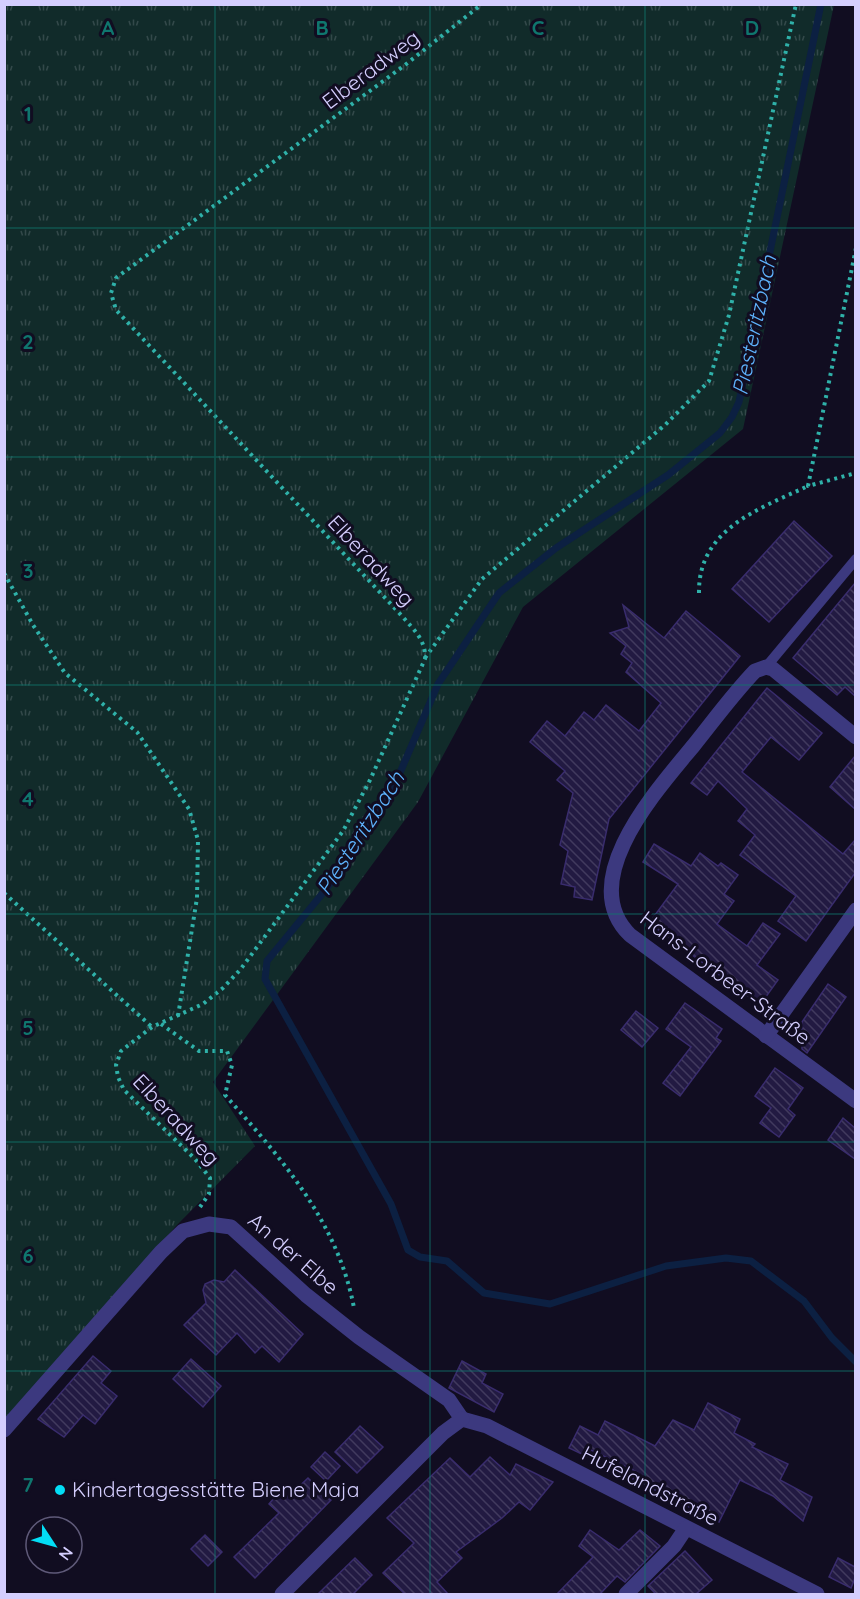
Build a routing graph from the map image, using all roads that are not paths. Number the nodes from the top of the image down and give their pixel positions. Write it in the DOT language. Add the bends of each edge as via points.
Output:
graph roads {
  1 [pos="855,560"];
  2 [pos="766,667"];
  3 [pos="855,737"];
  4 [pos="855,910"];
  5 [pos="766,1036"];
  6 [pos="855,1101"];
  7 [pos="462,1419"];
  8 [pos="4,1430"];
  9 [pos="687,1528"];
  10 [pos="282,1594"];
  11 [pos="626,1594"];
  12 [pos="816,1594"];
  1 -- 2 [label="lane"];
  2 -- 3 [label="street" via="783,676"];
  2 -- 5 [label="street, Hans-Lorbeer-Straße" via="744,682 641,810 622,849 611,895 618,924 630,935"];
  4 -- 5 [label="street"];
  5 -- 6 [label="street, Hans-Lorbeer-Straße"];
  7 -- 8 [label="street, An der Elbe" via="449,1400 306,1295 231,1227 209,1224 183,1231 161,1252"];
  7 -- 9 [label="street, Hufelandstraße" via="487,1426"];
  7 -- 10 [label="street" via="443,1433"];
  9 -- 11 [label="street"];
  9 -- 12 [label="street, Hufelandstraße"];
}
